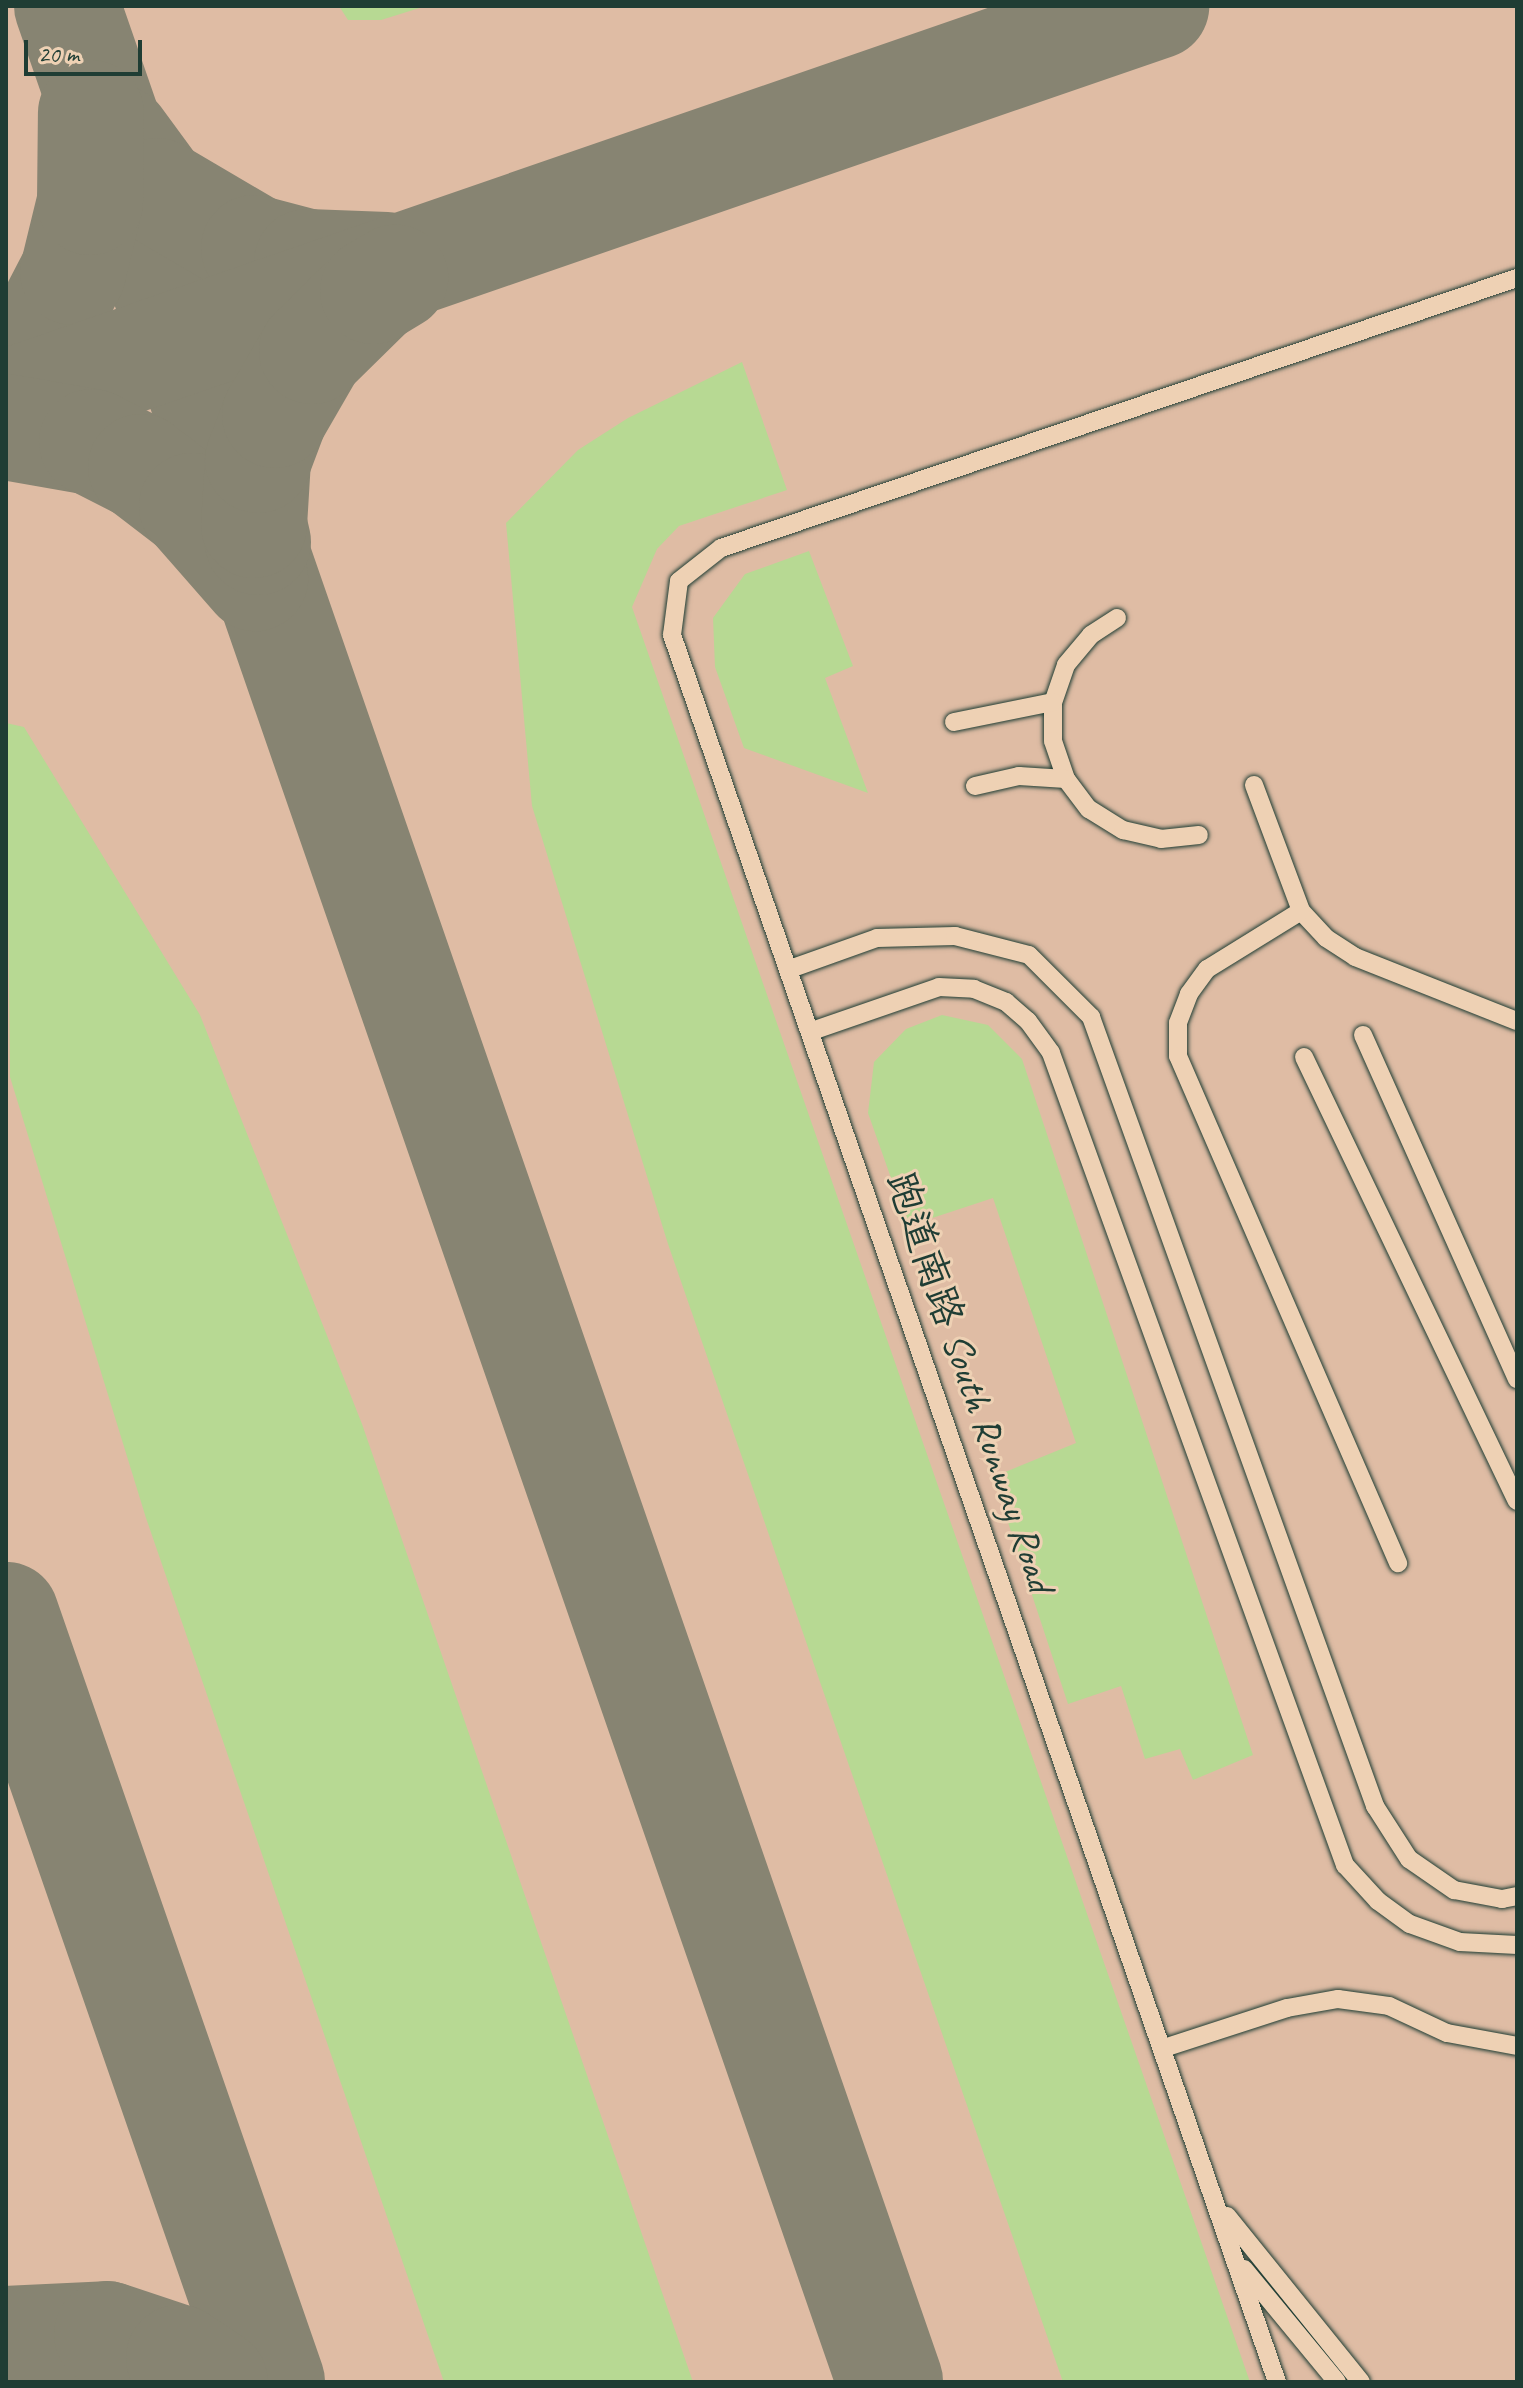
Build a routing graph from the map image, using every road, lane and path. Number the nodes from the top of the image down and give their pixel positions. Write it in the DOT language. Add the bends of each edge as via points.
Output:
graph roads {
  1 [pos="1517,278"];
  2 [pos="1117,618"];
  3 [pos="1053,702"];
  4 [pos="954,722"];
  5 [pos="1066,779"];
  6 [pos="1254,785"];
  7 [pos="975,786"];
  8 [pos="1199,835"];
  9 [pos="1301,911"];
  10 [pos="790,969"];
  11 [pos="1517,1021"];
  12 [pos="812,1031"];
  13 [pos="1363,1035"];
  14 [pos="1304,1057"];
  15 [pos="1517,1379"];
  16 [pos="1517,1501"];
  17 [pos="1398,1563"];
  18 [pos="1517,1896"];
  19 [pos="1517,1945"];
  20 [pos="1517,2046"];
  21 [pos="1164,2048"];
  22 [pos="1217,2205"];
  23 [pos="1238,2265"];
  24 [pos="1277,2382"];
  25 [pos="1337,2382"];
  26 [pos="1361,2382"];
  1 -- 10 [label="lane, 跑道南路 South Runway Road" via="721,548 679,581 672,635"];
  2 -- 3 [label="lane" via="1091,635 1066,665"];
  3 -- 4 [label="lane"];
  3 -- 5 [label="lane" via="1053,741"];
  5 -- 7 [label="lane" via="1019,776"];
  5 -- 8 [label="lane" via="1089,809 1123,830 1161,839"];
  6 -- 9 [label="lane"];
  9 -- 11 [label="lane" via="1326,938 1355,957"];
  9 -- 17 [label="lane" via="1207,969 1189,994 1178,1023 1178,1056"];
  10 -- 12 [label="lane, 跑道南路 South Runway Road"];
  10 -- 18 [label="lane" via="877,938 955,936 1029,955 1091,1017 1375,1806 1409,1859 1454,1890 1502,1899"];
  12 -- 19 [label="lane" via="939,987 974,989 1006,1002 1028,1021 1051,1053 1345,1865 1378,1901 1410,1924 1460,1942"];
  12 -- 21 [label="lane, 跑道南路 South Runway Road"];
  13 -- 15 [label="lane"];
  14 -- 16 [label="lane"];
  20 -- 21 [label="lane" via="1447,2033 1389,2006 1338,1999 1287,2008"];
  21 -- 22 [label="lane, 跑道南路 South Runway Road"];
  22 -- 23 [label="lane, 跑道南路 South Runway Road"];
  22 -- 26 [label="lane, 跑道南路 South Runway Road"];
  23 -- 24 [label="lane, 跑道南路 South Runway Road"];
  23 -- 25 [label="lane, 跑道南路 South Runway Road"];
}
